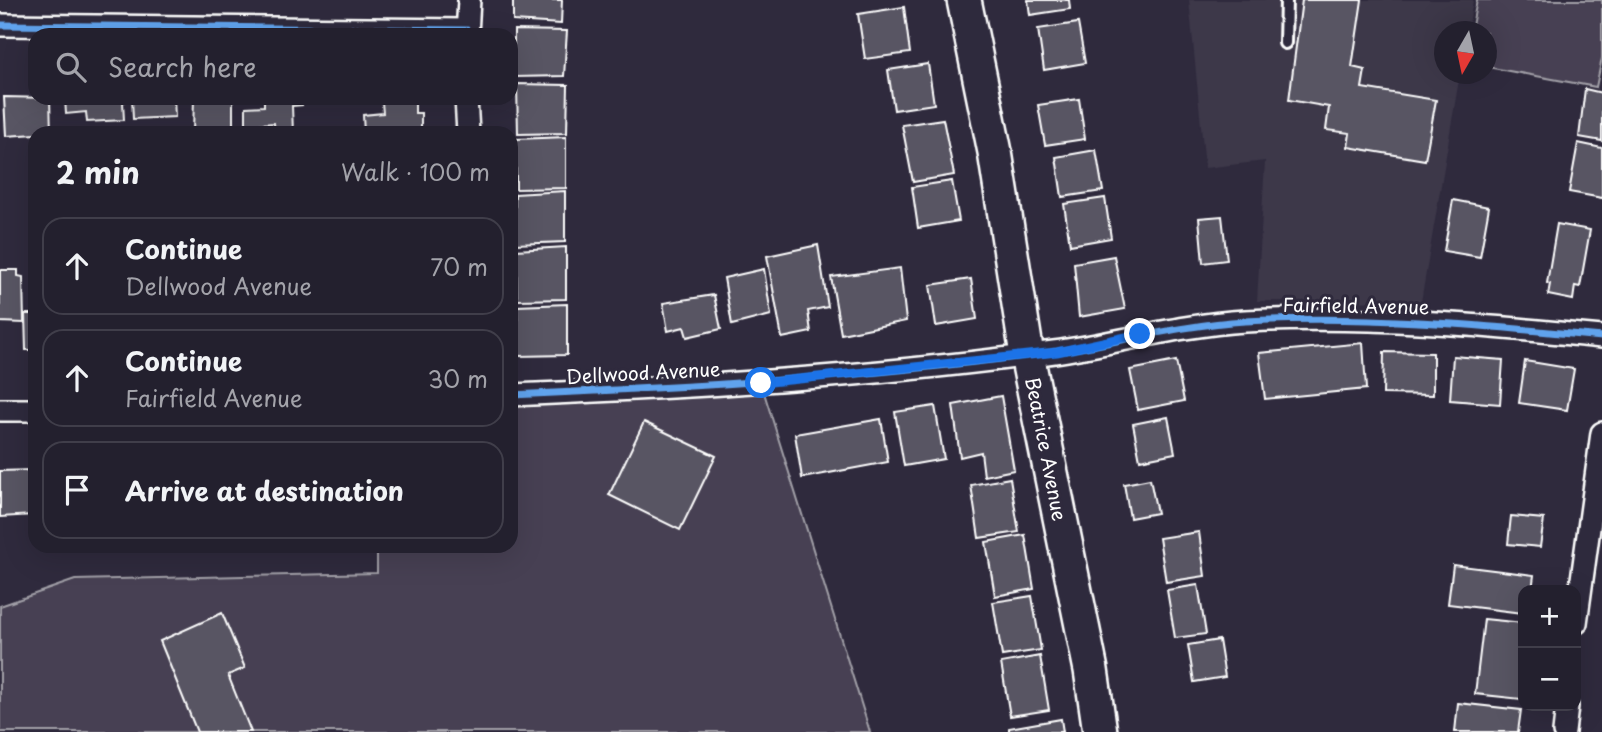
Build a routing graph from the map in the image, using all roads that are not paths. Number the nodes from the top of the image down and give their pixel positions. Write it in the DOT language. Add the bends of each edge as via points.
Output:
graph roads {
  1 [pos="469,0"];
  2 [pos="964,0"];
  3 [pos="1286,0"];
  4 [pos="0,25"];
  5 [pos="175,28"];
  6 [pos="467,28"];
  7 [pos="1285,43"];
  8 [pos="466,105"];
  9 [pos="468,126"];
  10 [pos="1602,337"];
  11 [pos="1027,355"];
  12 [pos="518,396"];
  13 [pos="0,410"];
  14 [pos="28,410"];
  15 [pos="1602,433"];
  16 [pos="1581,586"];
  17 [pos="1566,711"];
  18 [pos="1100,732"];
  19 [pos="1564,732"];
  1 -- 6 [label="street"];
  2 -- 11 [label="main road, Beatrice Avenue" via="995,152"];
  3 -- 7 [label="lane"];
  4 -- 5 [label="street"];
  8 -- 9 [label="street"];
  10 -- 11 [label="street, Fairfield Avenue" via="1427,323 1285,320 1170,329"];
  11 -- 12 [label="street, Dellwood Avenue" via="761,383"];
  11 -- 18 [label="main road, Beatrice Avenue"];
  13 -- 14 [label="street"];
  15 -- 16 [label="street"];
  17 -- 19 [label="street"];
}
